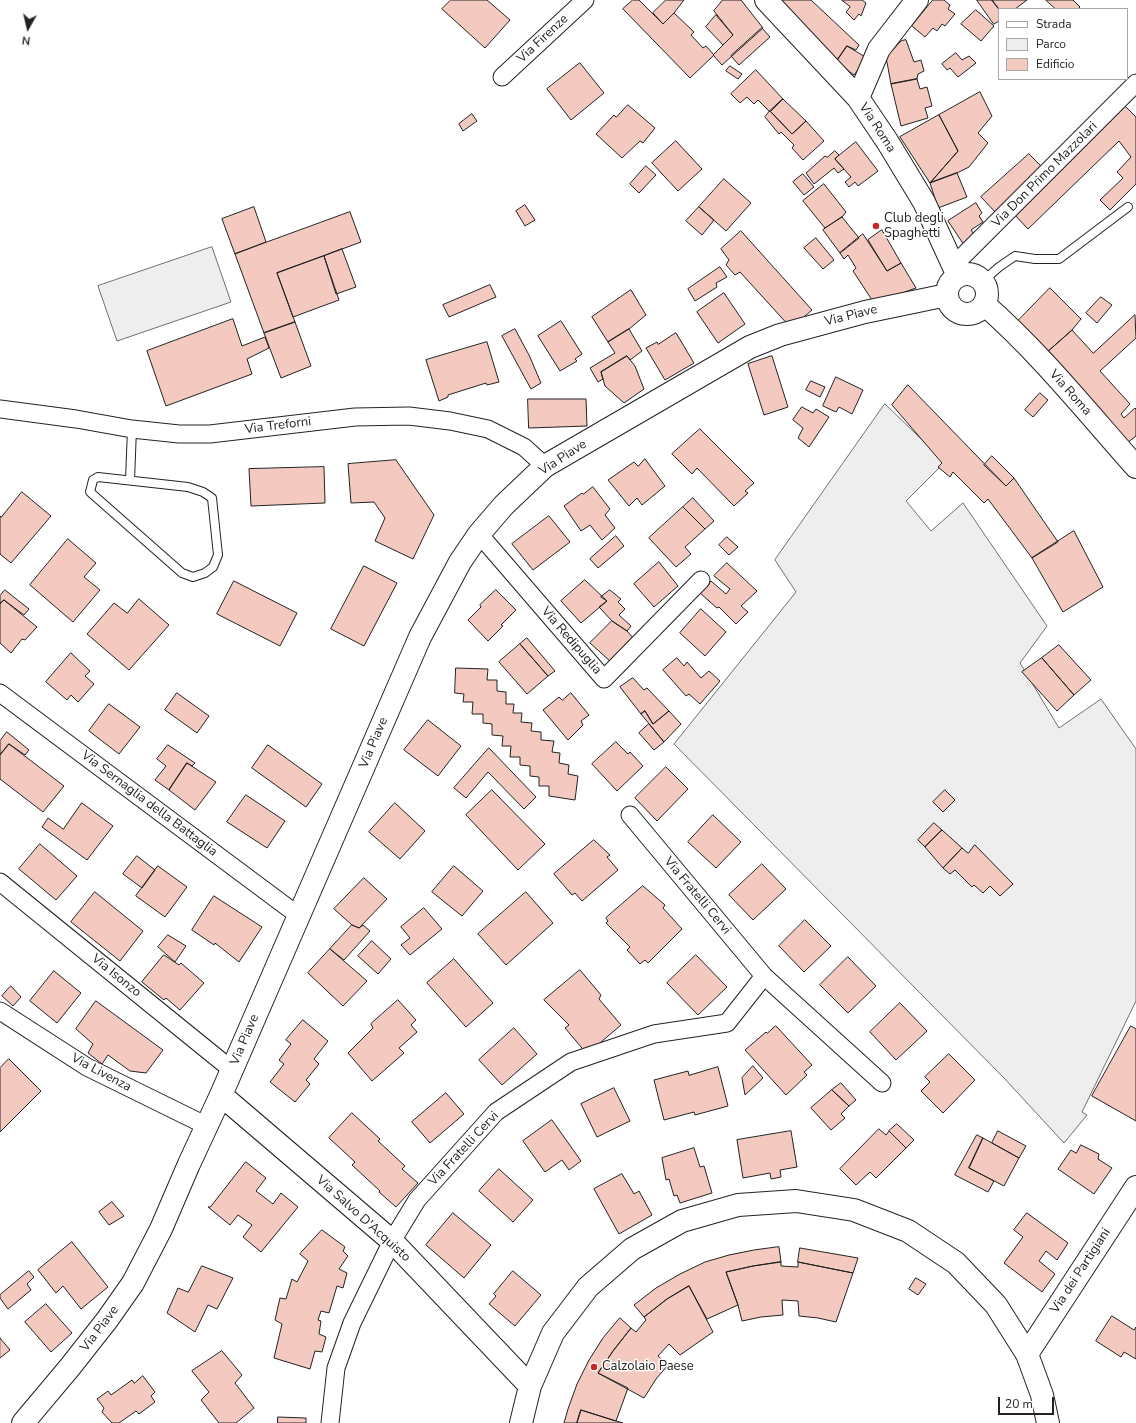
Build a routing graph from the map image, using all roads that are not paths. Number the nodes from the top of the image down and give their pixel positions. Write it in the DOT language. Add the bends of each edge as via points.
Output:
graph roads {
  1 [pos="584,0"];
  2 [pos="766,0"];
  3 [pos="917,0"];
  4 [pos="502,77"];
  5 [pos="1136,83"];
  6 [pos="858,98"];
  7 [pos="1128,208"];
  8 [pos="956,271"];
  9 [pos="982,282"];
  10 [pos="947,295"];
  11 [pos="984,304"];
  12 [pos="0,409"];
  13 [pos="132,429"];
  14 [pos="545,466"];
  15 [pos="1136,467"];
  16 [pos="130,480"];
  17 [pos="479,534"];
  18 [pos="701,580"];
  19 [pos="0,693"];
  20 [pos="630,815"];
  21 [pos="0,882"];
  22 [pos="299,916"];
  23 [pos="764,976"];
  24 [pos="0,1011"];
  25 [pos="232,1070"];
  26 [pos="882,1083"];
  27 [pos="221,1095"];
  28 [pos="207,1126"];
  29 [pos="1136,1187"];
  30 [pos="392,1241"];
  31 [pos="1027,1354"];
  32 [pos="530,1386"];
  33 [pos="22,1423"];
  34 [pos="330,1423"];
  35 [pos="521,1423"];
  36 [pos="1048,1423"];
  1 -- 4 [label="street, Via Firenze"];
  2 -- 6 [label="street, Via Roma"];
  3 -- 6 [label="street" via="879,49"];
  5 -- 8 [label="street, Via Don Primo Mazzolari"];
  6 -- 8 [label="street, Via Roma" via="924,202"];
  7 -- 9 [label="lane" via="1059,259 1015,256"];
  8 -- 9 [label="street" via="977,277"];
  8 -- 10 [label="street"];
  9 -- 11 [label="street" via="986,292"];
  10 -- 11 [label="street" via="952,307 962,313 974,312"];
  10 -- 14 [label="street, Via Piave" via="865,312 780,334 750,347"];
  11 -- 15 [label="street, Via Roma" via="1060,380"];
  12 -- 13 [label="street, Via Treforni"];
  13 -- 14 [label="street, Via Treforni" via="210,434 355,417 409,416 488,429 524,447"];
  13 -- 16 [label="lane"];
  14 -- 17 [label="street, Via Piave" via="504,505"];
  16 -- 16 [label="lane" via="98,477 93,480 90,492 182,573 193,577 213,567 218,555 212,498 188,487"];
  17 -- 18 [label="street, Via Redipuglia" via="604,679"];
  17 -- 22 [label="street, Via Piave" via="460,562 420,637"];
  19 -- 22 [label="street, Via Sernaglia della Battaglia"];
  20 -- 23 [label="street, Via Fratelli Cervi"];
  21 -- 25 [label="street, Via Isonzo"];
  22 -- 25 [label="street, Via Piave"];
  23 -- 26 [label="street, Via Fratelli Cervi"];
  23 -- 30 [label="street, Via Fratelli Cervi" via="727,1023 654,1034 571,1062 496,1112 417,1200"];
  24 -- 28 [label="street, Via Livenza" via="87,1067"];
  25 -- 27 [label="street, Via Piave"];
  27 -- 28 [label="street, Via Piave"];
  27 -- 30 [label="street, Via Salvo D'Acquisto"];
  28 -- 33 [label="street, Via Piave" via="161,1229 133,1283 70,1367"];
  29 -- 31 [label="street, Via dei Partigiani"];
  30 -- 32 [label="street, Via Salvo D'Acquisto"];
  30 -- 34 [label="street, Via Fratelli Cervi" via="352,1323 336,1368"];
  31 -- 32 [label="street" via="996,1305 956,1263 908,1231 854,1210 796,1201 746,1204 682,1221 632,1249 588,1287 553,1334"];
  31 -- 36 [label="street" via="1042,1395"];
  32 -- 35 [label="street"];
}
